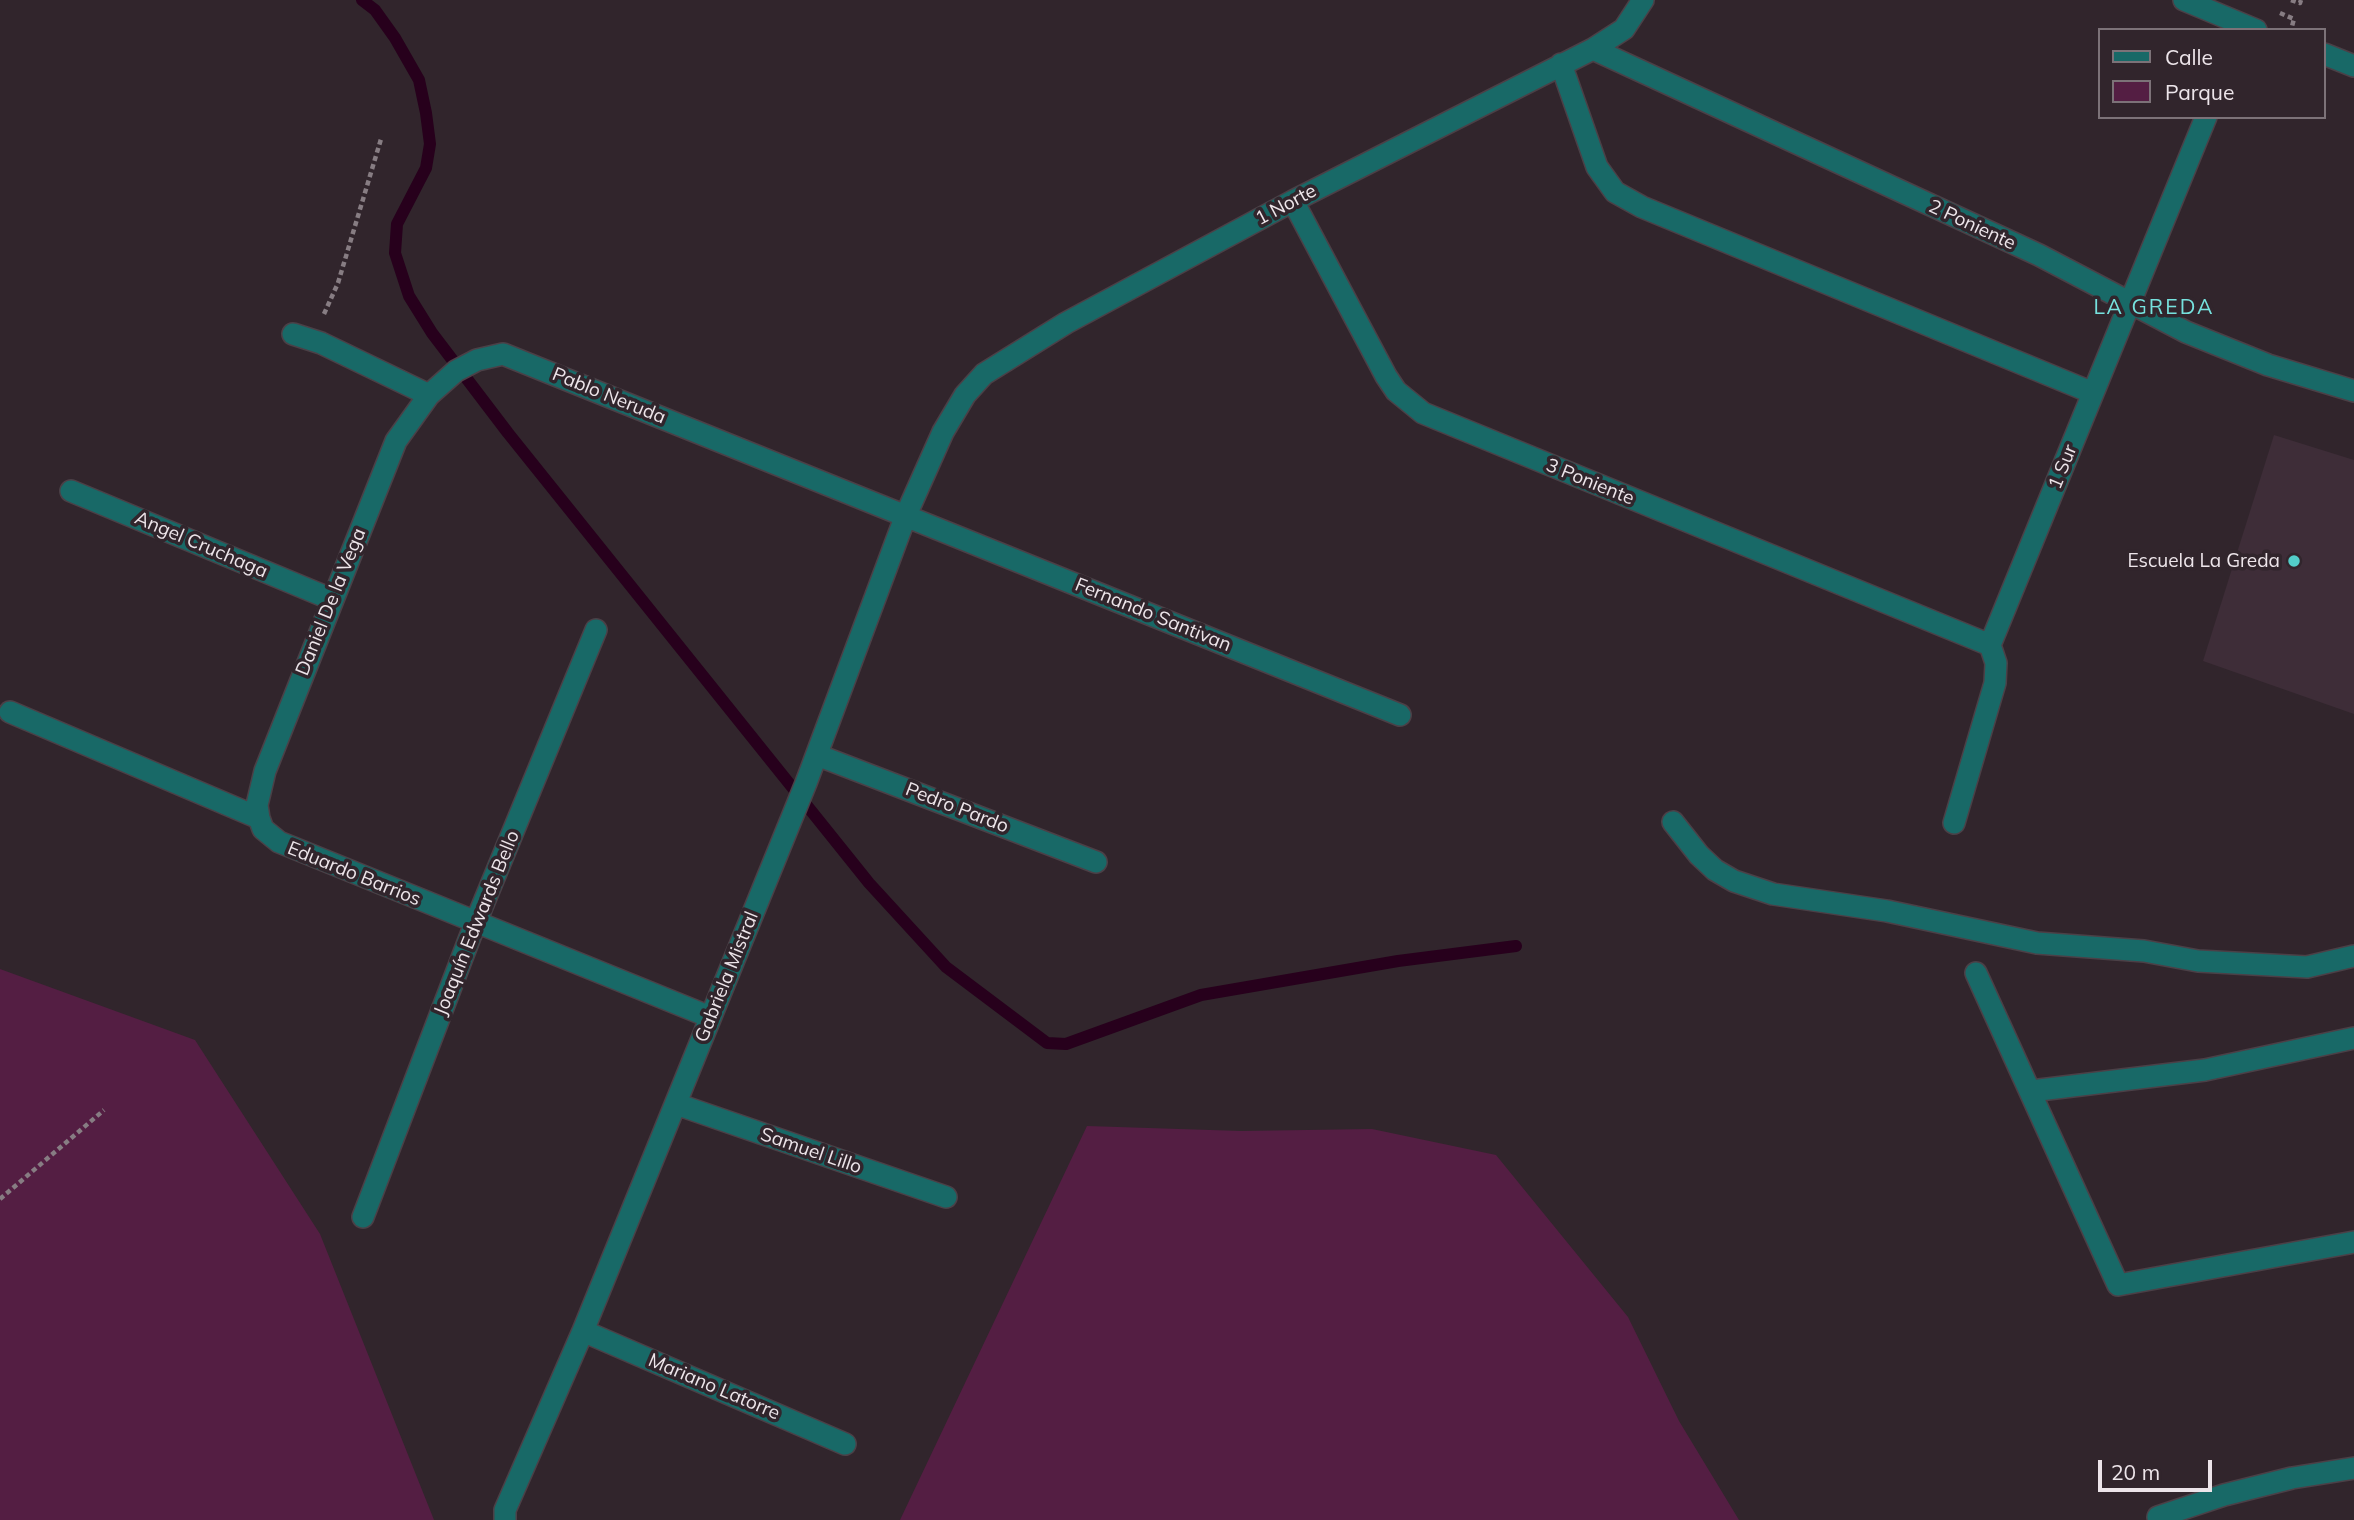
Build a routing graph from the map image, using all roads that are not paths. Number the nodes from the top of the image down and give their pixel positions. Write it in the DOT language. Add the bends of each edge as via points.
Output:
graph roads {
  1 [pos="1643,0"];
  2 [pos="2184,0"];
  3 [pos="2245,28"];
  4 [pos="1593,49"];
  5 [pos="2326,55"];
  6 [pos="1561,64"];
  7 [pos="2354,66"];
  8 [pos="2205,119"];
  9 [pos="1293,201"];
  10 [pos="2130,303"];
  11 [pos="293,334"];
  12 [pos="435,391"];
  13 [pos="2354,391"];
  14 [pos="2093,393"];
  15 [pos="943,432"];
  16 [pos="71,491"];
  17 [pos="906,515"];
  18 [pos="331,599"];
  19 [pos="596,631"];
  20 [pos="1990,645"];
  21 [pos="10,712"];
  22 [pos="1400,715"];
  23 [pos="817,754"];
  24 [pos="259,818"];
  25 [pos="1673,822"];
  26 [pos="1954,823"];
  27 [pos="1096,862"];
  28 [pos="475,924"];
  29 [pos="2354,956"];
  30 [pos="1976,973"];
  31 [pos="710,1017"];
  32 [pos="2354,1038"];
  33 [pos="2031,1091"];
  34 [pos="676,1104"];
  35 [pos="946,1197"];
  36 [pos="363,1217"];
  37 [pos="2354,1242"];
  38 [pos="583,1331"];
  39 [pos="845,1444"];
  40 [pos="2354,1468"];
  41 [pos="2158,1517"];
  42 [pos="505,1520"];
  1 -- 4 [label="street, 1 Norte" via="1624,30"];
  2 -- 3 [label="street"];
  4 -- 6 [label="street, 1 Norte"];
  4 -- 10 [label="street, 2 Poniente" via="2039,256"];
  5 -- 7 [label="street"];
  6 -- 9 [label="street, 1 Norte"];
  6 -- 14 [label="street" via="1597,167 1615,192"];
  8 -- 10 [label="street, 1 Sur"];
  9 -- 15 [label="street, 1 Norte" via="1066,323 984,374"];
  9 -- 20 [label="street, 3 Poniente" via="1386,376 1396,391 1423,413"];
  10 -- 13 [label="street, 2 Poniente" via="2186,332 2268,365"];
  10 -- 14 [label="street, 1 Sur"];
  11 -- 12 [label="street"];
  12 -- 17 [label="street, Pablo Neruda" via="477,360 503,354"];
  12 -- 18 [label="street, Daniel De la Vega" via="396,442"];
  14 -- 20 [label="street, 1 Sur"];
  15 -- 17 [label="street, Gabriela Mistral"];
  16 -- 18 [label="street, Angel Cruchaga"];
  17 -- 22 [label="street, Fernando Santivan"];
  17 -- 23 [label="street, Gabriela Mistral"];
  18 -- 24 [label="street, Daniel De la Vega" via="265,771 257,805"];
  19 -- 28 [label="street, Joaquín Edwards Bello"];
  20 -- 26 [label="street" via="1996,663 1995,683"];
  21 -- 24 [label="street, Eduardo Barrios"];
  23 -- 27 [label="street, Pedro Pardo"];
  23 -- 31 [label="street, Gabriela Mistral"];
  24 -- 28 [label="street, Eduardo Barrios" via="263,829 279,842"];
  25 -- 29 [label="street" via="1715,870 1773,894 1887,911 2037,943 2144,951 2198,961 2307,967"];
  28 -- 31 [label="street, Eduardo Barrios"];
  28 -- 36 [label="street, Joaquín Edwards Bello"];
  30 -- 33 [label="street"];
  31 -- 34 [label="street, Gabriela Mistral"];
  32 -- 33 [label="street" via="2205,1070"];
  33 -- 37 [label="street" via="2118,1285"];
  34 -- 35 [label="street, Samuel Lillo"];
  34 -- 38 [label="street, Gabriela Mistral"];
  38 -- 39 [label="street, Mariano Latorre"];
  38 -- 42 [label="street, Gabriela Mistral" via="505,1510"];
  40 -- 41 [label="street" via="2238,1491"];
}
